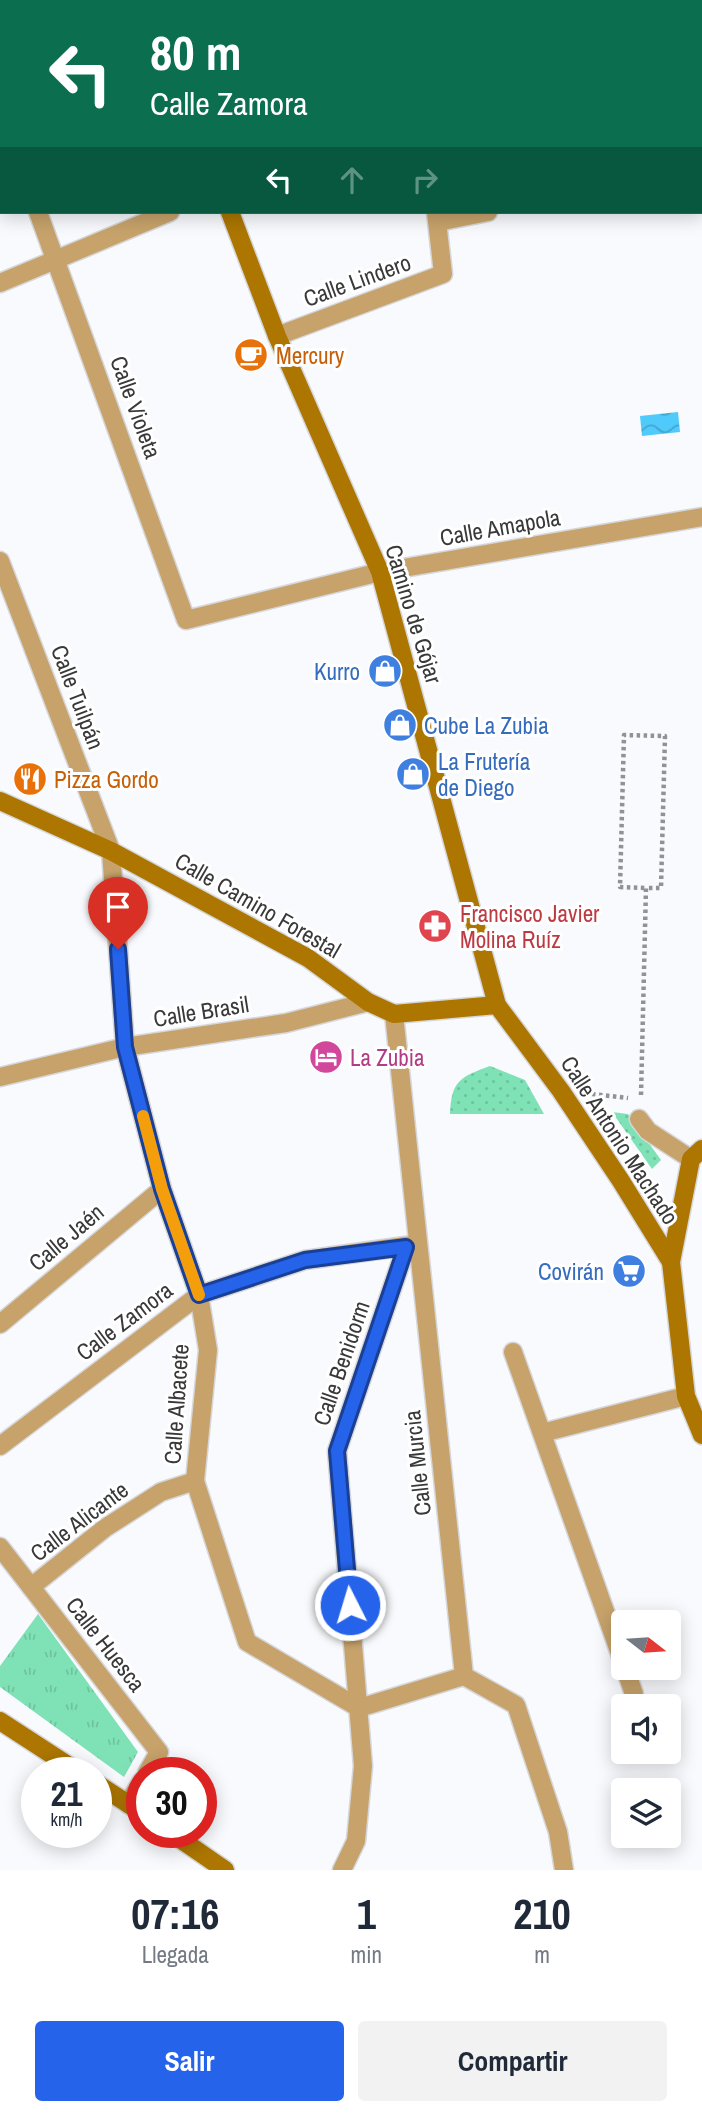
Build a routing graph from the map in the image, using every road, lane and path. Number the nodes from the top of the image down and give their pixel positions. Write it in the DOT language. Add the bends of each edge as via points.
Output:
graph roads {
  1 [pos="39,214"];
  2 [pos="165,214"];
  3 [pos="231,214"];
  4 [pos="467,214"];
  5 [pos="437,217"];
  6 [pos="56,258"];
  7 [pos="0,283"];
  8 [pos="277,336"];
  9 [pos="702,517"];
  10 [pos="0,561"];
  11 [pos="380,572"];
  12 [pos="186,620"];
  13 [pos="0,801"];
  14 [pos="111,850"];
  15 [pos="646,888"];
  16 [pos="368,1002"];
  17 [pos="497,1005"];
  18 [pos="394,1014"];
  19 [pos="125,1047"];
  20 [pos="0,1077"];
  21 [pos="561,1091"];
  22 [pos="639,1119"];
  23 [pos="696,1154"];
  24 [pos="162,1189"];
  25 [pos="411,1246"];
  26 [pos="671,1262"];
  27 [pos="199,1295"];
  28 [pos="0,1324"];
  29 [pos="513,1352"];
  30 [pos="686,1396"];
  31 [pos="542,1433"];
  32 [pos="702,1435"];
  33 [pos="0,1446"];
  34 [pos="195,1482"];
  35 [pos="0,1547"];
  36 [pos="31,1587"];
  37 [pos="611,1628"];
  38 [pos="464,1676"];
  39 [pos="629,1680"];
  40 [pos="634,1694"];
  41 [pos="359,1708"];
  42 [pos="0,1721"];
  43 [pos="55,1757"];
  44 [pos="156,1757"];
  45 [pos="193,1848"];
  46 [pos="225,1870"];
  47 [pos="342,1870"];
  48 [pos="564,1870"];
  1 -- 6 [label="street, Calle Violeta"];
  2 -- 6 [label="street"];
  3 -- 8 [label="street, Camino de Gójar"];
  4 -- 5 [label="street, Calle Lindero"];
  5 -- 8 [label="street, Calle Lindero" via="443,274"];
  6 -- 7 [label="street"];
  6 -- 12 [label="street, Calle Violeta"];
  8 -- 11 [label="street, Camino de Gójar"];
  9 -- 11 [label="street, Calle Amapola"];
  10 -- 14 [label="street, Calle Tuilpán"];
  11 -- 12 [label="street, Calle Amapola"];
  11 -- 17 [label="street, Camino de Gójar"];
  13 -- 14 [label="street, Calle Camino Forestal"];
  14 -- 16 [label="street, Calle Camino Forestal" via="308,958"];
  14 -- 19 [label="street, Calle Albacete"];
  15 -- 15 [label="path" via="661,888 665,736 624,735 620,887"];
  15 -- 21 [label="path" via="640,1099"];
  16 -- 18 [label="street, Calle Camino Forestal"];
  16 -- 19 [label="street, Calle Brasil" via="286,1023"];
  17 -- 18 [label="street, Calle Camino Forestal"];
  17 -- 21 [label="street, Calle Antonio Machado"];
  18 -- 25 [label="street, Calle Murcia"];
  19 -- 20 [label="street, Calle Brasil"];
  19 -- 24 [label="street, Calle Albacete"];
  21 -- 26 [label="street, Calle Antonio Machado"];
  22 -- 23 [label="street" via="648,1131"];
  23 -- 26 [label="street"];
  24 -- 27 [label="street, Calle Albacete"];
  24 -- 28 [label="street, Calle Jaén"];
  25 -- 27 [label="street, Calle Zamora" via="305,1260"];
  25 -- 38 [label="street, Calle Murcia"];
  25 -- 41 [label="street, Calle Benidorm" via="337,1451"];
  26 -- 30 [label="street, Calle Antonio Machado"];
  27 -- 33 [label="street, Calle Zamora"];
  27 -- 34 [label="street, Calle Albacete" via="208,1350"];
  29 -- 31 [label="street"];
  30 -- 31 [label="street"];
  30 -- 32 [label="street, Calle Antonio Machado"];
  31 -- 37 [label="street"];
  34 -- 36 [label="street, Calle Alicante" via="160,1492"];
  34 -- 41 [label="street, Calle Albacete" via="247,1642"];
  35 -- 36 [label="street, Calle Huesca"];
  36 -- 44 [label="street, Calle Huesca" via="159,1752"];
  38 -- 41 [label="street"];
  38 -- 48 [label="street" via="516,1705 558,1832"];
  39 -- 40 [label="street"];
  41 -- 47 [label="street, Calle Benidorm" via="363,1766 356,1841"];
  42 -- 43 [label="street"];
  45 -- 46 [label="street"];
}
